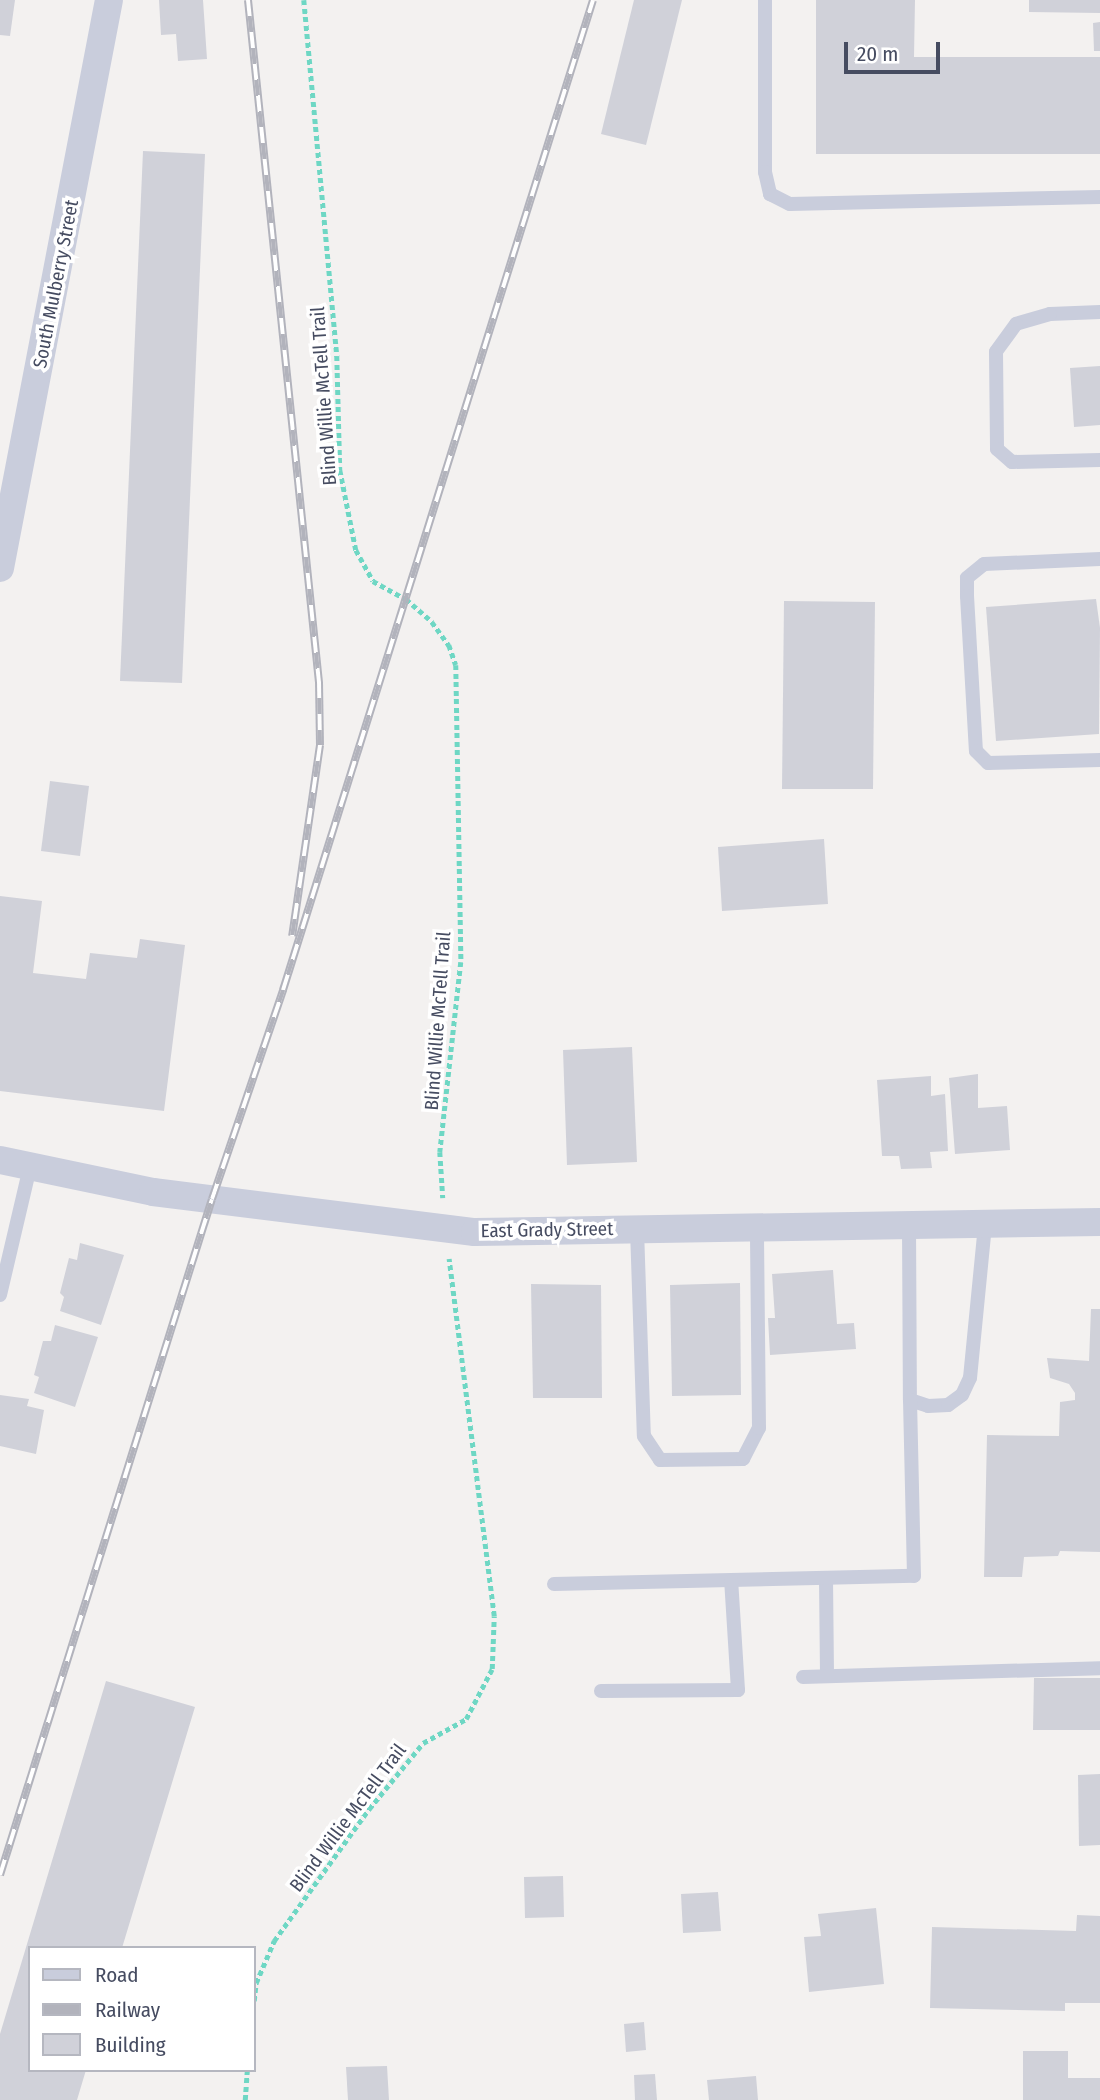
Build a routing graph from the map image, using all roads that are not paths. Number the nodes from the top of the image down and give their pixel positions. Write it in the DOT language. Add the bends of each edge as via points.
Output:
graph roads {
  1 [pos="109,0"];
  2 [pos="765,0"];
  3 [pos="1100,197"];
  4 [pos="1100,312"];
  5 [pos="1100,460"];
  6 [pos="1100,559"];
  7 [pos="0,568"];
  8 [pos="1100,760"];
  9 [pos="0,1160"];
  10 [pos="30,1167"];
  11 [pos="1100,1222"];
  12 [pos="985,1224"];
  13 [pos="909,1225"];
  14 [pos="757,1227"];
  15 [pos="637,1229"];
  16 [pos="0,1295"];
  17 [pos="910,1400"];
  18 [pos="826,1578"];
  19 [pos="731,1580"];
  20 [pos="554,1584"];
  21 [pos="1100,1668"];
  22 [pos="827,1676"];
  23 [pos="803,1677"];
  24 [pos="601,1691"];
  1 -- 7 [label="street, South Mulberry Street"];
  2 -- 3 [label="lane" via="765,172 770,194 790,205"];
  4 -- 5 [label="lane" via="1051,314 1016,324 996,352 997,449 1013,462"];
  6 -- 8 [label="lane" via="984,564 967,578 976,751 988,763"];
  9 -- 10 [label="street, East Grady Street"];
  10 -- 15 [label="street, East Grady Street" via="153,1192 475,1232"];
  10 -- 16 [label="lane"];
  11 -- 12 [label="street, East Grady Street"];
  12 -- 13 [label="street, East Grady Street"];
  12 -- 17 [label="lane" via="970,1378 962,1395 948,1405 928,1406"];
  13 -- 14 [label="street, East Grady Street"];
  13 -- 17 [label="lane"];
  14 -- 15 [label="street, East Grady Street"];
  14 -- 15 [label="lane" via="759,1428 743,1459 660,1460 644,1436"];
  17 -- 18 [label="lane" via="914,1576"];
  18 -- 19 [label="lane"];
  18 -- 22 [label="lane"];
  19 -- 20 [label="lane"];
  19 -- 24 [label="lane" via="738,1690"];
  21 -- 22 [label="lane"];
  22 -- 23 [label="lane"];
}
